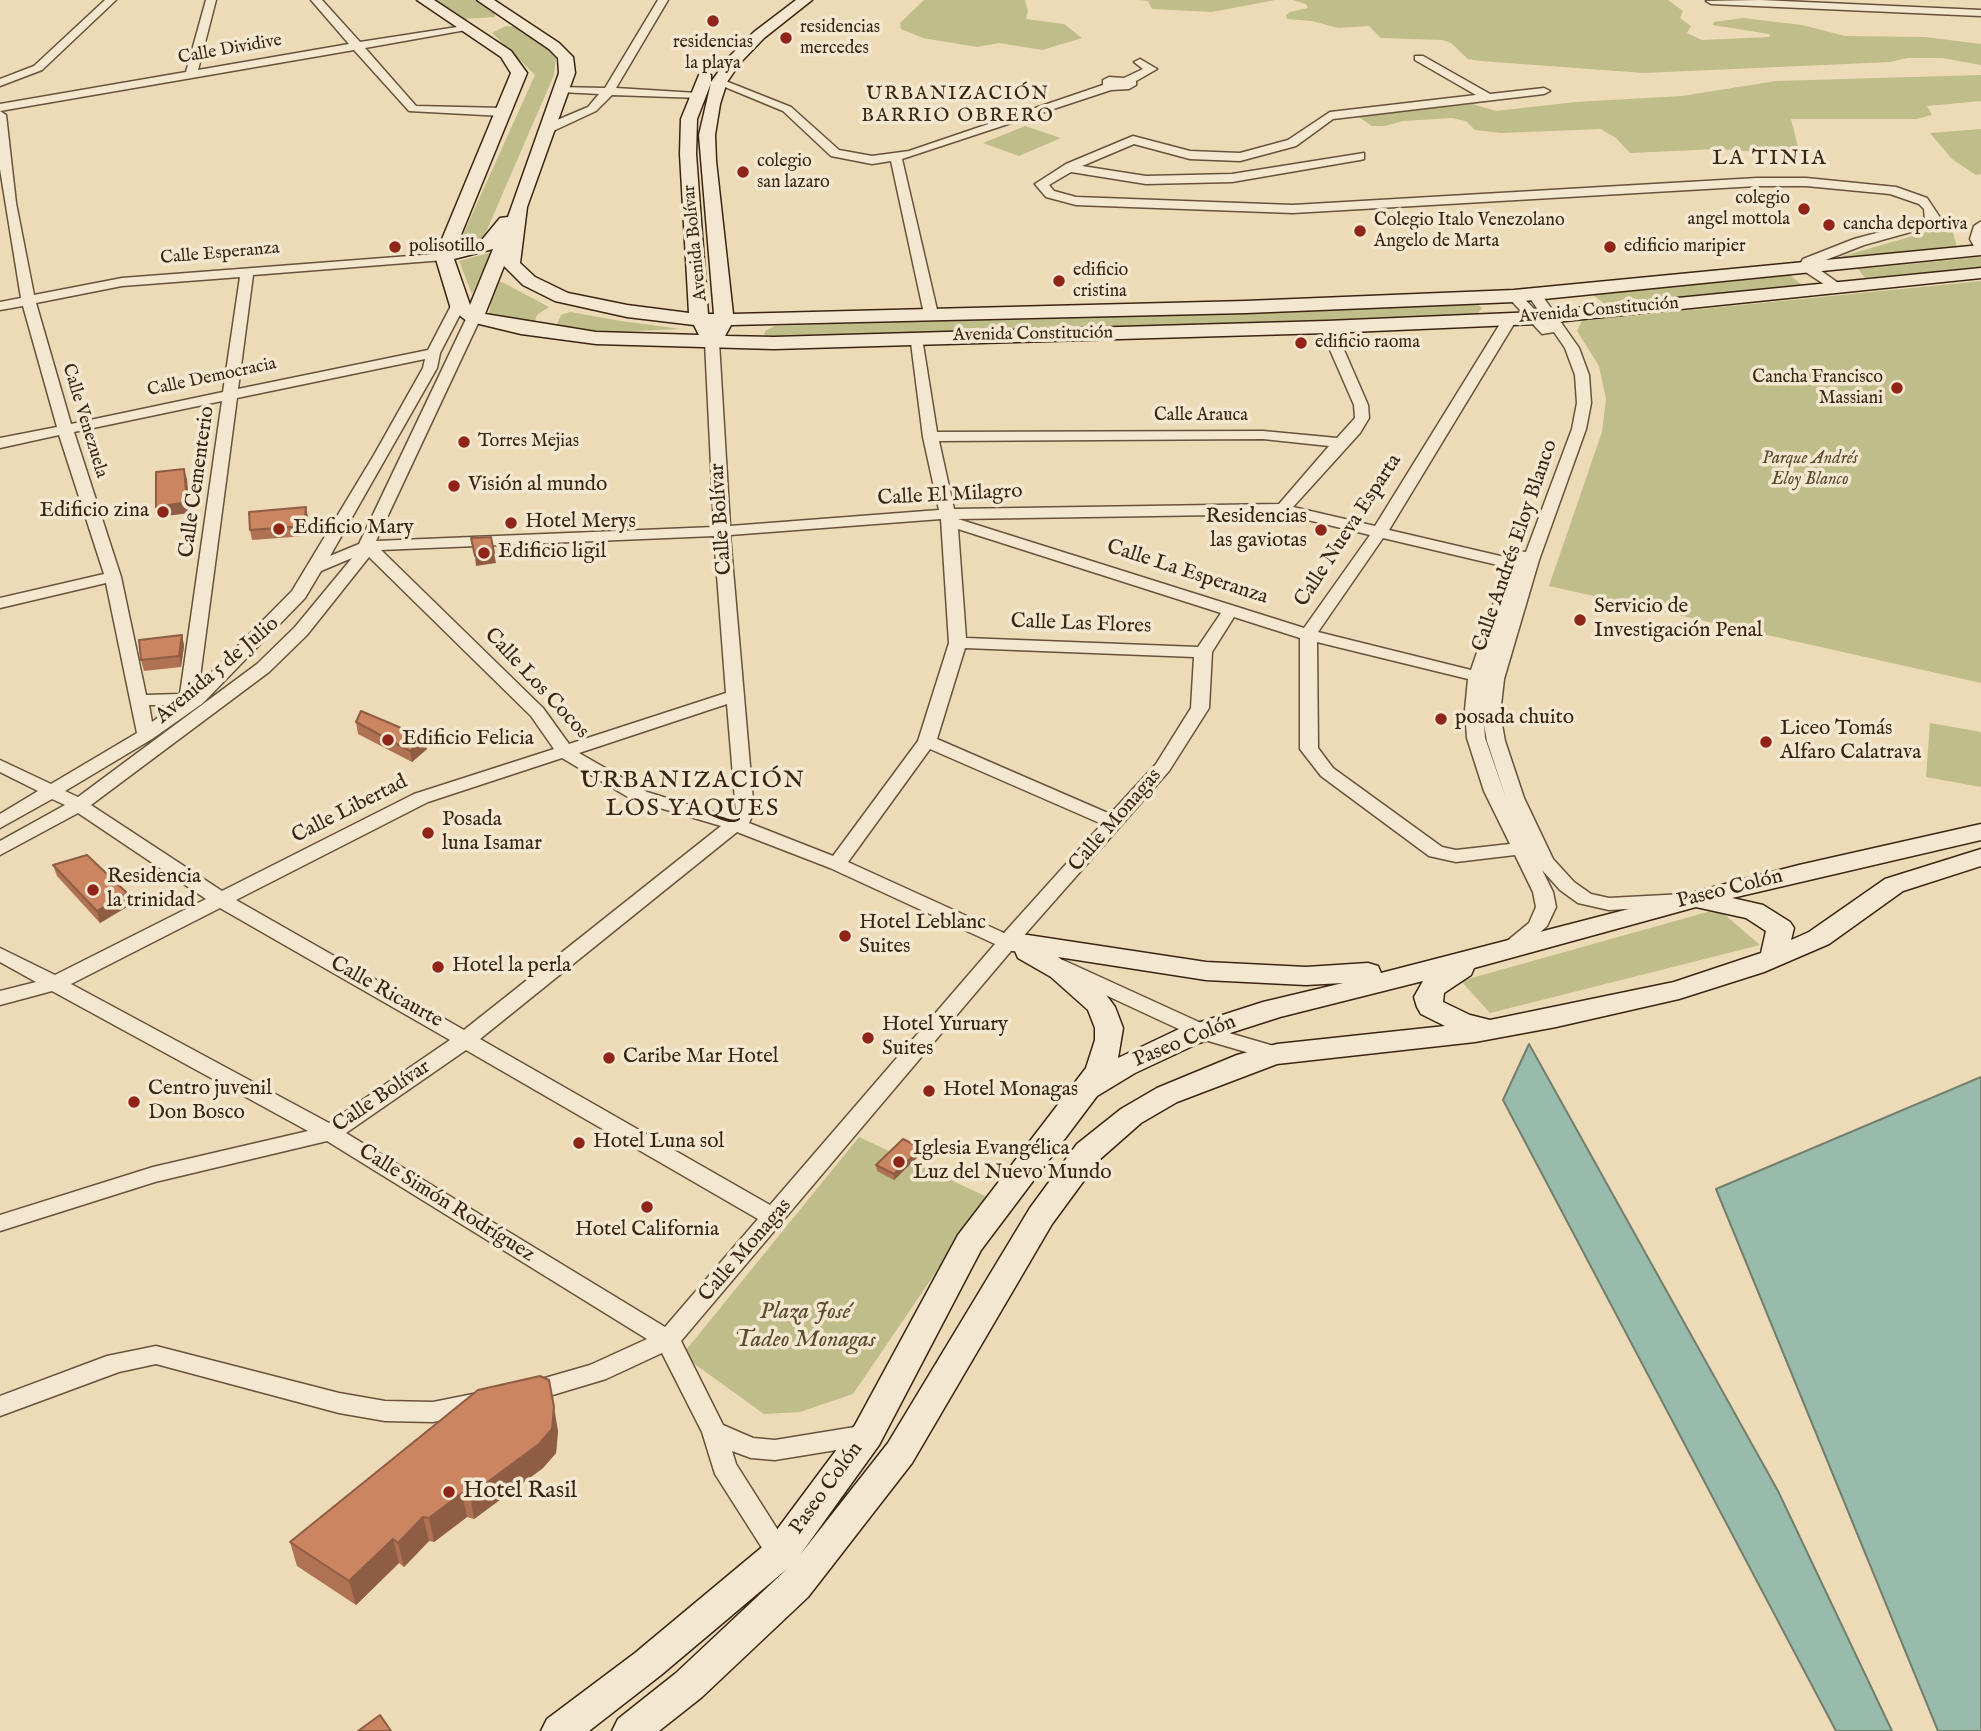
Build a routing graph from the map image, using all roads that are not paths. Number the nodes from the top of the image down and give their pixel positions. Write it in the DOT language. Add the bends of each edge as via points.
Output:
graph roads {
  1 [pos="111,0"];
  2 [pos="211,0"];
  3 [pos="316,0"];
  4 [pos="425,0"];
  5 [pos="484,0"];
  6 [pos="663,0"];
  7 [pos="787,0"];
  8 [pos="805,0"];
  9 [pos="1710,1"];
  10 [pos="499,9"];
  11 [pos="1981,13"];
  12 [pos="461,23"];
  13 [pos="527,27"];
  14 [pos="482,37"];
  15 [pos="358,45"];
  16 [pos="1419,58"];
  17 [pos="1140,62"];
  18 [pos="191,75"];
  19 [pos="719,82"];
  20 [pos="0,83"];
  21 [pos="561,89"];
  22 [pos="1544,91"];
  23 [pos="608,92"];
  24 [pos="697,96"];
  25 [pos="1487,97"];
  26 [pos="0,108"];
  27 [pos="503,112"];
  28 [pos="0,115"];
  29 [pos="547,129"];
  30 [pos="1360,156"];
  31 [pos="895,158"];
  32 [pos="1069,168"];
  33 [pos="5,204"];
  34 [pos="518,207"];
  35 [pos="1980,226"];
  36 [pos="1981,248"];
  37 [pos="444,256"];
  38 [pos="1806,266"];
  39 [pos="247,271"];
  40 [pos="1981,273"];
  41 [pos="1836,288"];
  42 [pos="1534,294"];
  43 [pos="1514,296"];
  44 [pos="697,299"];
  45 [pos="28,300"];
  46 [pos="458,305"];
  47 [pos="0,306"];
  48 [pos="632,312"];
  49 [pos="931,314"];
  50 [pos="474,317"];
  51 [pos="1543,317"];
  52 [pos="1510,319"];
  53 [pos="724,320"];
  54 [pos="1327,327"];
  55 [pos="706,331"];
  56 [pos="569,336"];
  57 [pos="915,338"];
  58 [pos="433,353"];
  59 [pos="232,393"];
  60 [pos="65,429"];
  61 [pos="930,437"];
  62 [pos="0,443"];
  63 [pos="1340,443"];
  64 [pos="1283,509"];
  65 [pos="948,518"];
  66 [pos="722,531"];
  67 [pos="1378,534"];
  68 [pos="367,545"];
  69 [pos="1521,567"];
  70 [pos="314,568"];
  71 [pos="113,577"];
  72 [pos="0,603"];
  73 [pos="1230,611"];
  74 [pos="1308,635"];
  75 [pos="958,643"];
  76 [pos="1203,652"];
  77 [pos="1477,678"];
  78 [pos="1495,679"];
  79 [pos="735,696"];
  80 [pos="191,698"];
  81 [pos="139,700"];
  82 [pos="218,704"];
  83 [pos="146,735"];
  84 [pos="927,741"];
  85 [pos="566,753"];
  86 [pos="0,765"];
  87 [pos="53,792"];
  88 [pos="79,805"];
  89 [pos="0,822"];
  90 [pos="1112,822"];
  91 [pos="737,825"];
  92 [pos="1981,832"];
  93 [pos="1522,848"];
  94 [pos="0,849"];
  95 [pos="1981,858"];
  96 [pos="837,863"];
  97 [pos="1696,899"];
  98 [pos="223,901"];
  99 [pos="1008,941"];
  100 [pos="1508,951"];
  101 [pos="0,954"];
  102 [pos="1773,958"];
  103 [pos="1431,969"];
  104 [pos="54,984"];
  105 [pos="0,998"];
  106 [pos="1500,1028"];
  107 [pos="1205,1033"];
  108 [pos="468,1038"];
  109 [pos="1277,1054"];
  110 [pos="1087,1089"];
  111 [pos="330,1133"];
  112 [pos="775,1218"];
  113 [pos="0,1223"];
  114 [pos="668,1340"];
  115 [pos="0,1406"];
  116 [pos="714,1432"];
  117 [pos="867,1435"];
  118 [pos="780,1554"];
  119 [pos="560,1731"];
  120 [pos="631,1731"];
  1 -- 20 [label="street" via="38,68"];
  2 -- 18 [label="street"];
  3 -- 15 [label="street"];
  4 -- 12 [label="main road"];
  5 -- 10 [label="main road, Avenida Constitución"];
  6 -- 23 [label="street"];
  7 -- 24 [label="main road, Avenida Bolívar" via="718,56"];
  8 -- 19 [label="main road, Avenida Bolívar" via="759,34"];
  9 -- 11 [label="street"];
  10 -- 12 [label="main road" via="500,18"];
  10 -- 13 [label="main road, Avenida Constitución"];
  12 -- 14 [label="main road"];
  12 -- 15 [label="street, Calle Dividive"];
  13 -- 14 [label="main road" via="493,25"];
  13 -- 21 [label="main road, Avenida Constitución" via="565,57 567,73"];
  14 -- 27 [label="main road" via="506,54 519,73"];
  15 -- 18 [label="street, Calle Dividive"];
  15 -- 27 [label="street" via="413,108"];
  16 -- 25 [label="street"];
  17 -- 31 [label="street" via="1151,69 1128,80 1132,83 1128,87 1110,86"];
  18 -- 26 [label="street, Calle Dividive"];
  19 -- 31 [label="street" via="787,109 835,153 863,159"];
  19 -- 53 [label="main road, Avenida Bolívar" via="707,135"];
  21 -- 23 [label="street"];
  21 -- 29 [label="main road, Avenida Constitución"];
  22 -- 25 [label="street"];
  23 -- 24 [label="street"];
  23 -- 29 [label="street" via="592,109"];
  24 -- 44 [label="main road, Avenida Bolívar" via="688,127"];
  25 -- 32 [label="street" via="1330,116 1292,143 1262,153 1213,158 1133,140"];
  27 -- 37 [label="main road"];
  28 -- 33 [label="street, Calle Venezuela"];
  29 -- 34 [label="main road, Avenida Constitución"];
  30 -- 32 [label="street" via="1232,178 1146,180"];
  31 -- 49 [label="street"];
  32 -- 38 [label="street" via="1046,179 1041,184 1044,189 1076,201 1169,206 1293,209 1785,181 1892,190 1930,208 1931,222 1832,251"];
  33 -- 45 [label="street, Calle Venezuela"];
  34 -- 37 [label="main road" via="487,245"];
  34 -- 48 [label="main road, Avenida Constitución" via="511,264 519,273 562,297"];
  34 -- 50 [label="main road"];
  35 -- 36 [label="street" via="1977,239"];
  36 -- 38 [label="main road, Avenida Constitución"];
  37 -- 39 [label="street, Calle Esperanza"];
  37 -- 46 [label="main road"];
  38 -- 41 [label="street"];
  38 -- 42 [label="main road, Avenida Constitución"];
  39 -- 45 [label="street, Calle Esperanza" via="122,282"];
  39 -- 59 [label="street, Calle Cementerio"];
  40 -- 41 [label="main road, Avenida Constitución"];
  41 -- 51 [label="main road, Avenida Constitución"];
  42 -- 43 [label="main road, Avenida Constitución"];
  42 -- 51 [label="street, Calle Andrés Eloy Blanco"];
  43 -- 49 [label="main road, Avenida Constitución"];
  43 -- 51 [label="street, Calle Andrés Eloy Blanco"];
  44 -- 48 [label="main road"];
  44 -- 55 [label="main road, Avenida Bolívar"];
  45 -- 47 [label="street, Calle Esperanza"];
  45 -- 60 [label="street, Calle Venezuela"];
  46 -- 50 [label="main road"];
  46 -- 58 [label="street, Avenida 5 de Julio"];
  48 -- 55 [label="main road, Avenida Constitución"];
  48 -- 56 [label="main road" via="577,307 547,318"];
  49 -- 53 [label="main road, Avenida Constitución"];
  50 -- 56 [label="main road"];
  50 -- 68 [label="street, Avenida 5 de Julio"];
  51 -- 52 [label="main road, Avenida Constitución"];
  51 -- 69 [label="street, Calle Andrés Eloy Blanco" via="1572,348 1582,375 1584,403 1579,429"];
  52 -- 54 [label="main road, Avenida Constitución"];
  52 -- 67 [label="street, Calle Nueva Esparta"];
  53 -- 55 [label="main road, Avenida Constitución"];
  54 -- 57 [label="main road, Avenida Constitución"];
  54 -- 63 [label="street" via="1361,405 1362,418"];
  55 -- 56 [label="main road"];
  55 -- 57 [label="main road, Avenida Constitución"];
  55 -- 66 [label="street, Calle Bolívar"];
  57 -- 61 [label="street"];
  58 -- 59 [label="street, Calle Democracia"];
  58 -- 70 [label="street, Avenida 5 de Julio" via="430,368 383,455"];
  59 -- 60 [label="street, Calle Democracia"];
  59 -- 80 [label="street, Calle Cementerio"];
  60 -- 62 [label="street, Calle Democracia"];
  60 -- 71 [label="street, Calle Venezuela"];
  61 -- 63 [label="street, Calle Arauca" via="1263,435"];
  61 -- 65 [label="street"];
  63 -- 64 [label="street"];
  64 -- 65 [label="street, Calle El Milagro"];
  64 -- 67 [label="street, Calle El Milagro"];
  65 -- 66 [label="street, Calle El Milagro"];
  65 -- 73 [label="street, Calle La Esperanza"];
  65 -- 75 [label="street"];
  66 -- 68 [label="street, Calle El Milagro"];
  66 -- 79 [label="street, Calle Bolívar"];
  67 -- 69 [label="street, Calle El Milagro"];
  67 -- 74 [label="street, Calle Nueva Esparta"];
  68 -- 70 [label="street"];
  68 -- 82 [label="street, Avenida 5 de Julio" via="301,631"];
  68 -- 85 [label="street, Calle Los Cocos" via="537,712"];
  69 -- 77 [label="street, Calle Andrés Eloy Blanco"];
  69 -- 78 [label="street, Calle Andrés Eloy Blanco"];
  70 -- 80 [label="street, Avenida 5 de Julio" via="299,594"];
  71 -- 72 [label="street"];
  71 -- 81 [label="street, Calle Venezuela"];
  73 -- 74 [label="street, Calle La Esperanza"];
  73 -- 76 [label="street"];
  74 -- 77 [label="street, Calle La Esperanza"];
  74 -- 93 [label="street, Calle Nueva Esparta" via="1310,749 1327,772 1436,852 1456,856"];
  75 -- 76 [label="street, Calle Las Flores"];
  75 -- 84 [label="street"];
  76 -- 90 [label="street, Calle Monagas" via="1203,692 1194,722 1163,767"];
  77 -- 78 [label="street, Calle La Esperanza"];
  77 -- 93 [label="street, Calle Andrés Eloy Blanco" via="1476,738 1493,791"];
  78 -- 97 [label="street, Calle Andrés Eloy Blanco" via="1491,714 1516,799 1544,860 1567,886 1585,899 1609,904"];
  79 -- 85 [label="street, Calle Libertad"];
  79 -- 91 [label="street, Calle Bolívar" via="745,812"];
  80 -- 81 [label="street"];
  80 -- 82 [label="street"];
  80 -- 83 [label="street, Avenida 5 de Julio"];
  81 -- 83 [label="street, Calle Venezuela"];
  82 -- 88 [label="street, Avenida 5 de Julio"];
  83 -- 87 [label="street, Avenida 5 de Julio"];
  84 -- 90 [label="street"];
  84 -- 96 [label="street"];
  85 -- 91 [label="street, Calle Los Cocos" via="640,796"];
  85 -- 98 [label="street, Calle Libertad" via="421,798"];
  86 -- 87 [label="street, Calle Ricaurte"];
  87 -- 88 [label="street, Calle Ricaurte"];
  87 -- 89 [label="street, Avenida 5 de Julio"];
  88 -- 94 [label="street, Avenida 5 de Julio"];
  88 -- 98 [label="street, Calle Ricaurte"];
  90 -- 99 [label="street, Calle Monagas"];
  91 -- 96 [label="street, Calle Los Cocos"];
  91 -- 108 [label="street, Calle Bolívar"];
  92 -- 97 [label="main road, Paseo Colón"];
  93 -- 100 [label="street, Calle Andrés Eloy Blanco" via="1546,906 1537,926"];
  95 -- 102 [label="main road, Paseo Colón" via="1894,885 1819,938"];
  96 -- 99 [label="street, Calle Los Cocos"];
  97 -- 100 [label="main road, Paseo Colón"];
  97 -- 102 [label="main road" via="1754,911 1780,928"];
  98 -- 104 [label="street, Calle Libertad"];
  98 -- 108 [label="street, Calle Ricaurte"];
  99 -- 103 [label="main road" via="1233,972 1306,976"];
  99 -- 107 [label="street, Calle Los Cocos"];
  99 -- 110 [label="main road" via="1061,971 1101,1007 1109,1041"];
  99 -- 112 [label="street, Calle Monagas"];
  100 -- 103 [label="main road, Paseo Colón"];
  100 -- 106 [label="main road" via="1444,977 1428,997 1431,1007 1464,1024"];
  101 -- 104 [label="street, Calle Simón Rodríguez"];
  102 -- 106 [label="main road, Paseo Colón" via="1679,990"];
  103 -- 107 [label="main road, Paseo Colón" via="1273,1009"];
  104 -- 105 [label="street, Calle Libertad"];
  104 -- 111 [label="street, Calle Simón Rodríguez"];
  106 -- 109 [label="main road, Paseo Colón"];
  107 -- 109 [label="street, Calle Los Cocos"];
  107 -- 110 [label="main road, Paseo Colón" via="1151,1053"];
  108 -- 111 [label="street, Calle Bolívar"];
  108 -- 112 [label="street, Calle Ricaurte"];
  109 -- 120 [label="street, Paseo Colón" via="1167,1095 1131,1116 1088,1153 1041,1216 900,1453 846,1525 795,1586 689,1685"];
  110 -- 117 [label="main road, Paseo Colón" via="969,1243"];
  111 -- 113 [label="street, Calle Bolívar" via="153,1175"];
  111 -- 114 [label="street, Calle Simón Rodríguez"];
  112 -- 114 [label="street, Calle Monagas"];
  114 -- 115 [label="street, Calle Monagas" via="570,1381 433,1412 384,1411 339,1403 156,1354 116,1363"];
  114 -- 116 [label="street"];
  116 -- 117 [label="street" via="751,1448 775,1450"];
  116 -- 118 [label="street" via="724,1467"];
  117 -- 118 [label="main road, Paseo Colón"];
  118 -- 119 [label="main road, Paseo Colón"];
}
